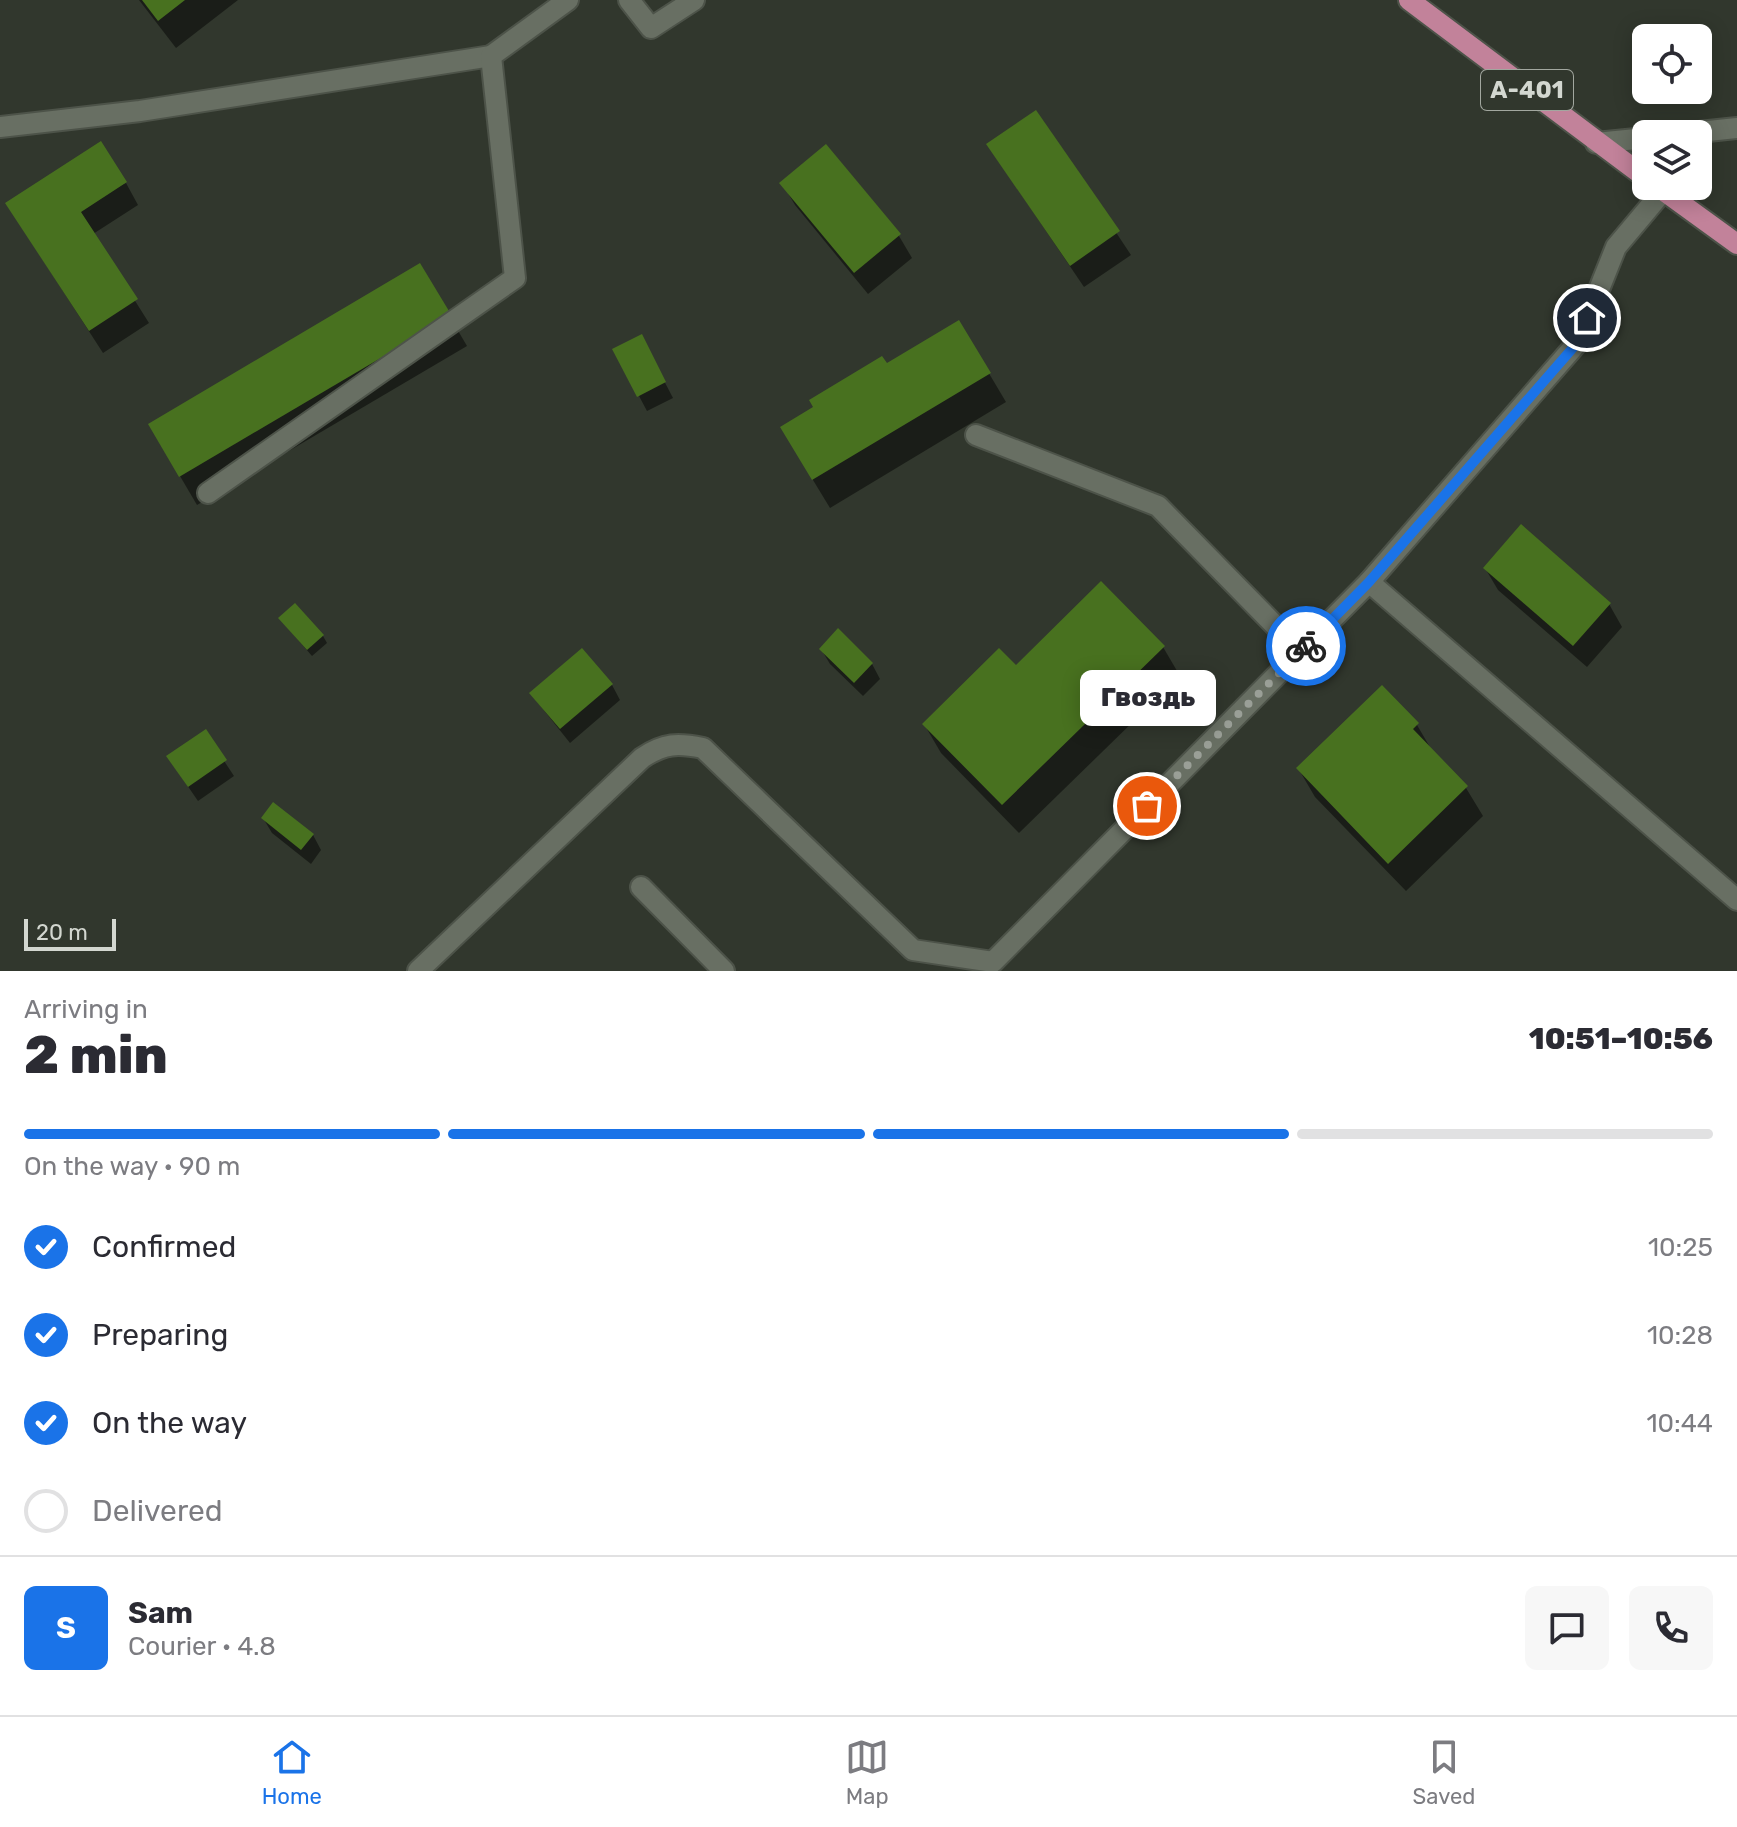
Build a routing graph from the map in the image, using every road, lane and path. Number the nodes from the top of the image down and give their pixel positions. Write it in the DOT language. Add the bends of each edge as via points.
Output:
graph roads {
  1 [pos="568,0"];
  2 [pos="629,0"];
  3 [pos="694,0"];
  4 [pos="1409,0"];
  5 [pos="491,56"];
  6 [pos="0,127"];
  7 [pos="1737,128"];
  8 [pos="1712,131"];
  9 [pos="1632,139"];
  10 [pos="1596,143"];
  11 [pos="1632,168"];
  12 [pos="1651,200"];
  13 [pos="1676,200"];
  14 [pos="1737,244"];
  15 [pos="976,435"];
  16 [pos="208,493"];
  17 [pos="1369,582"];
  18 [pos="1300,651"];
  19 [pos="641,887"];
  20 [pos="1737,900"];
  21 [pos="989,966"];
  22 [pos="418,971"];
  23 [pos="724,971"];
  1 -- 5 [label="street"];
  2 -- 3 [label="street" via="651,28"];
  4 -- 10 [label="main road, А-401"];
  5 -- 6 [label="street" via="140,111"];
  5 -- 16 [label="street" via="515,278"];
  7 -- 8 [label="street"];
  9 -- 10 [label="street"];
  10 -- 11 [label="main road, А-401"];
  12 -- 17 [label="street" via="1616,247 1578,342"];
  13 -- 14 [label="main road"];
  15 -- 18 [label="street" via="1158,506"];
  17 -- 18 [label="street"];
  17 -- 20 [label="street"];
  18 -- 21 [label="street"];
  19 -- 23 [label="street"];
  21 -- 22 [label="street" via="913,950 703,748 680,743 659,746 642,758"];
}
